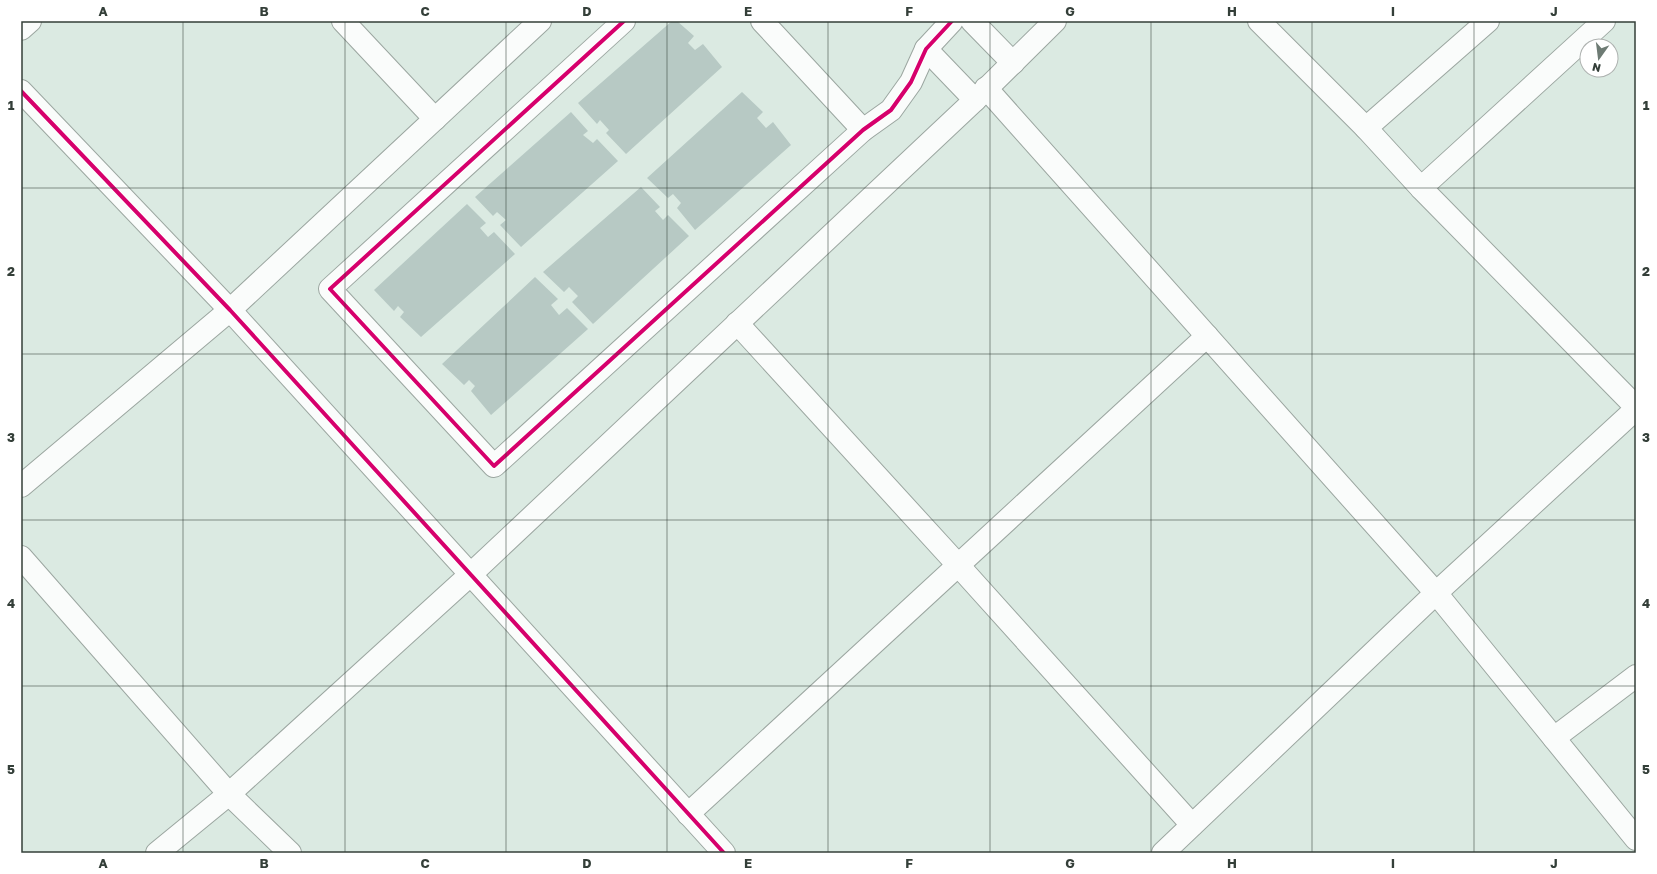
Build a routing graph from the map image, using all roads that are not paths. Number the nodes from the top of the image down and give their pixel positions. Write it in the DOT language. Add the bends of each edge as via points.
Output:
graph roads {
  1 [pos="30,21"];
  2 [pos="343,21"];
  3 [pos="540,21"];
  4 [pos="624,21"];
  5 [pos="762,21"];
  6 [pos="952,21"];
  7 [pos="972,21"];
  8 [pos="1055,21"];
  9 [pos="1259,21"];
  10 [pos="1488,21"];
  11 [pos="1604,21"];
  12 [pos="21,29"];
  13 [pos="926,49"];
  14 [pos="1013,64"];
  15 [pos="21,91"];
  16 [pos="980,94"];
  17 [pos="435,119"];
  18 [pos="1366,128"];
  19 [pos="863,130"];
  20 [pos="1421,188"];
  21 [pos="230,310"];
  22 [pos="737,323"];
  23 [pos="1207,336"];
  24 [pos="1636,408"];
  25 [pos="21,486"];
  26 [pos="21,557"];
  27 [pos="958,565"];
  28 [pos="470,575"];
  29 [pos="1436,593"];
  30 [pos="1636,676"];
  31 [pos="1554,738"];
  32 [pos="229,794"];
  33 [pos="688,814"];
  34 [pos="1192,825"];
  35 [pos="1636,840"];
  36 [pos="157,853"];
  37 [pos="290,853"];
  38 [pos="724,853"];
  39 [pos="1163,853"];
  40 [pos="1623,853"];
  1 -- 12 [label="street"];
  2 -- 17 [label="street"];
  3 -- 17 [label="street"];
  4 -- 19 [label="street" via="330,289 494,466"];
  5 -- 19 [label="street"];
  6 -- 13 [label="street"];
  7 -- 14 [label="street"];
  8 -- 14 [label="street"];
  9 -- 18 [label="street"];
  10 -- 18 [label="street"];
  11 -- 20 [label="street"];
  13 -- 16 [label="street"];
  13 -- 19 [label="street" via="912,82 891,110"];
  14 -- 16 [label="street"];
  15 -- 21 [label="street"];
  16 -- 22 [label="street"];
  16 -- 23 [label="street"];
  17 -- 21 [label="street"];
  18 -- 20 [label="street"];
  20 -- 24 [label="street"];
  21 -- 25 [label="street"];
  21 -- 28 [label="street"];
  22 -- 27 [label="street"];
  22 -- 28 [label="street"];
  23 -- 27 [label="street"];
  23 -- 29 [label="street"];
  24 -- 29 [label="street"];
  26 -- 32 [label="street"];
  27 -- 33 [label="street"];
  27 -- 34 [label="street"];
  28 -- 32 [label="street"];
  28 -- 33 [label="street"];
  29 -- 31 [label="street"];
  29 -- 34 [label="street"];
  30 -- 31 [label="street"];
  31 -- 35 [label="street"];
  32 -- 36 [label="street"];
  32 -- 37 [label="street"];
  33 -- 38 [label="street"];
  34 -- 39 [label="street"];
  35 -- 40 [label="street"];
}
